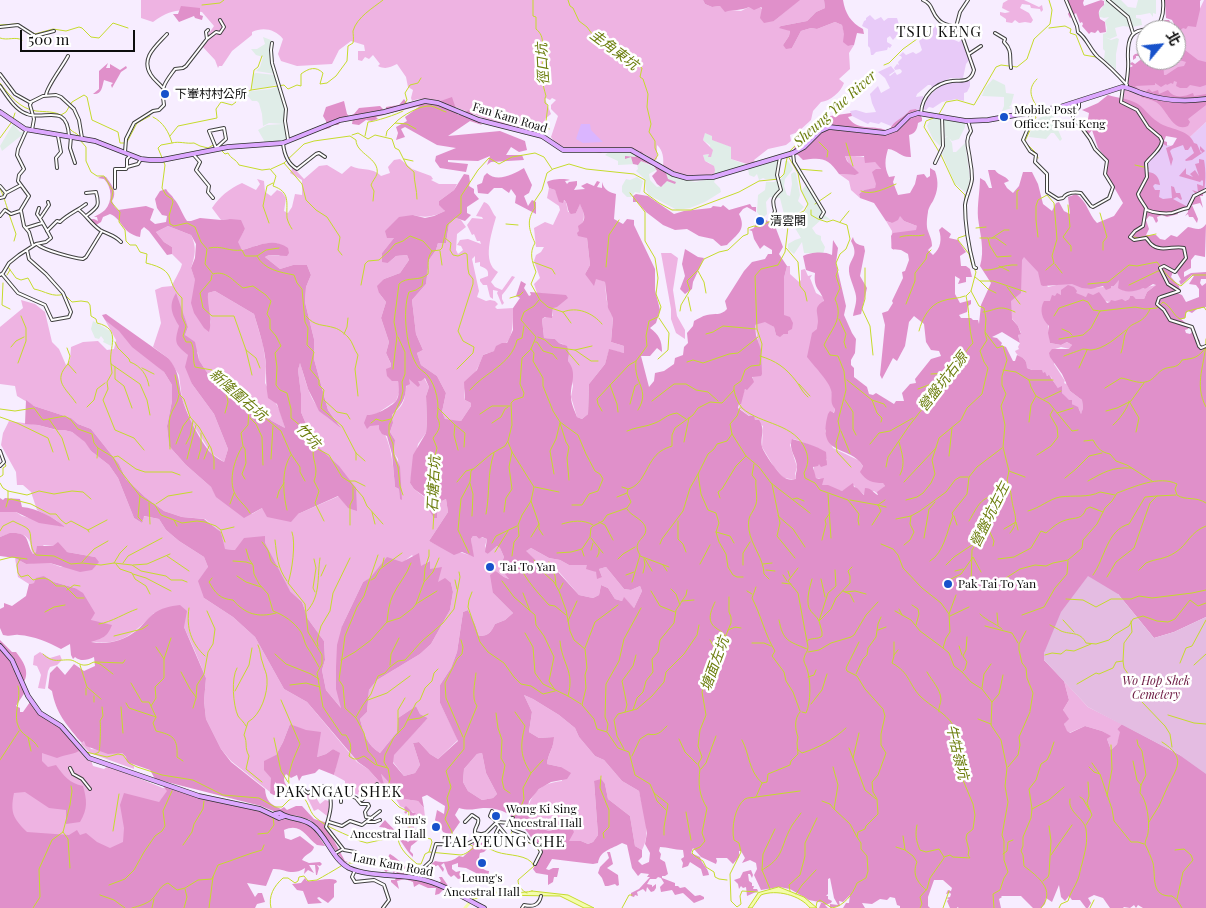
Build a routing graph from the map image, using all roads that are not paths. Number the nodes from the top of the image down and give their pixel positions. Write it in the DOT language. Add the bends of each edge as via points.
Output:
graph roads {
  1 [pos="923,0"];
  2 [pos="968,0"];
  3 [pos="1066,0"];
  4 [pos="1108,0"];
  5 [pos="1164,0"];
  6 [pos="220,20"];
  7 [pos="956,26"];
  8 [pos="0,27"];
  9 [pos="208,30"];
  10 [pos="54,31"];
  11 [pos="995,33"];
  12 [pos="167,34"];
  13 [pos="1133,34"];
  14 [pos="207,39"];
  15 [pos="272,43"];
  16 [pos="981,46"];
  17 [pos="969,54"];
  18 [pos="68,56"];
  19 [pos="1011,68"];
  20 [pos="0,74"];
  21 [pos="0,86"];
  22 [pos="1126,86"];
  23 [pos="162,87"];
  24 [pos="46,95"];
  25 [pos="1206,99"];
  26 [pos="1079,101"];
  27 [pos="31,104"];
  28 [pos="0,112"];
  29 [pos="1031,112"];
  30 [pos="921,113"];
  31 [pos="32,114"];
  32 [pos="942,117"];
  33 [pos="968,121"];
  34 [pos="26,129"];
  35 [pos="32,130"];
  36 [pos="58,135"];
  37 [pos="70,137"];
  38 [pos="82,138"];
  39 [pos="288,142"];
  40 [pos="283,143"];
  41 [pos="218,149"];
  42 [pos="125,152"];
  43 [pos="792,153"];
  44 [pos="194,154"];
  45 [pos="131,155"];
  46 [pos="325,157"];
  47 [pos="780,157"];
  48 [pos="141,158"];
  49 [pos="75,163"];
  50 [pos="935,163"];
  51 [pos="127,167"];
  52 [pos="57,168"];
  53 [pos="21,185"];
  54 [pos="0,186"];
  55 [pos="115,188"];
  56 [pos="1206,190"];
  57 [pos="6,193"];
  58 [pos="86,193"];
  59 [pos="0,198"];
  60 [pos="213,198"];
  61 [pos="48,202"];
  62 [pos="86,204"];
  63 [pos="39,208"];
  64 [pos="1146,208"];
  65 [pos="79,210"];
  66 [pos="21,211"];
  67 [pos="0,216"];
  68 [pos="86,216"];
  69 [pos="773,216"];
  70 [pos="41,217"];
  71 [pos="821,217"];
  72 [pos="42,223"];
  73 [pos="26,228"];
  74 [pos="47,231"];
  75 [pos="102,231"];
  76 [pos="122,242"];
  77 [pos="37,244"];
  78 [pos="33,246"];
  79 [pos="27,250"];
  80 [pos="976,268"];
  81 [pos="1,274"];
  82 [pos="1206,346"];
  83 [pos="0,451"];
  84 [pos="0,466"];
  85 [pos="0,646"];
  86 [pos="70,768"];
  87 [pos="377,784"];
  88 [pos="302,786"];
  89 [pos="90,788"];
  90 [pos="331,796"];
  91 [pos="341,796"];
  92 [pos="357,800"];
  93 [pos="341,802"];
  94 [pos="380,811"];
  95 [pos="492,811"];
  96 [pos="372,818"];
  97 [pos="513,818"];
  98 [pos="380,820"];
  99 [pos="368,822"];
  100 [pos="465,822"];
  101 [pos="496,823"];
  102 [pos="510,823"];
  103 [pos="328,824"];
  104 [pos="499,828"];
  105 [pos="480,834"];
  106 [pos="343,849"];
  107 [pos="355,852"];
  108 [pos="334,854"];
  109 [pos="535,864"];
  110 [pos="355,870"];
  111 [pos="418,878"];
  112 [pos="541,896"];
  113 [pos="383,908"];
  114 [pos="484,908"];
  115 [pos="522,908"];
  1 -- 7 [label="street" via="931,5 940,22"];
  2 -- 7 [label="street"];
  3 -- 22 [label="street" via="1078,32"];
  4 -- 13 [label="street" via="1128,17"];
  5 -- 13 [label="street" via="1156,28 1140,29"];
  6 -- 14 [label="street" via="224,27 220,33 216,32"];
  7 -- 17 [label="street"];
  8 -- 10 [label="street" via="18,26 35,36"];
  9 -- 14 [label="street"];
  11 -- 19 [label="street" via="1005,39 1011,54"];
  12 -- 23 [label="street" via="151,52 147,62 151,76"];
  13 -- 22 [label="street" via="1128,44"];
  14 -- 23 [label="street" via="186,66 175,70"];
  15 -- 39 [label="street" via="272,63 286,109"];
  16 -- 17 [label="street"];
  17 -- 30 [label="street" via="974,70 972,76 935,88 924,100"];
  18 -- 24 [label="street"];
  20 -- 27 [label="street" via="13,92"];
  21 -- 31 [label="street" via="17,107"];
  22 -- 25 [label="main road" via="1175,101"];
  22 -- 26 [label="main road"];
  22 -- 64 [label="street" via="1121,102 1137,110 1162,142 1146,163 1147,177 1138,194"];
  23 -- 42 [label="street" via="164,105 134,123 126,139"];
  24 -- 27 [label="street"];
  24 -- 38 [label="street" via="59,96 70,105 79,120"];
  26 -- 29 [label="main road"];
  26 -- 29 [label="street" via="1074,120 1094,149 1107,161 1105,174 1113,187 1108,198 1093,207 1075,191 1058,199 1047,192 1047,174 1023,140"];
  27 -- 31 [label="street"];
  28 -- 34 [label="main road, Fan Kam Road"];
  29 -- 33 [label="main road"];
  30 -- 32 [label="main road"];
  30 -- 43 [label="main road, Fan Kam Road" via="910,115 896,129 885,134 827,127"];
  31 -- 35 [label="street"];
  31 -- 37 [label="street" via="59,117 66,124"];
  32 -- 33 [label="main road"];
  32 -- 50 [label="street" via="943,148"];
  33 -- 80 [label="street" via="971,131 966,140 972,178 966,205 970,250"];
  34 -- 35 [label="main road, Fan Kam Road"];
  34 -- 53 [label="street" via="18,150 24,169 18,177"];
  35 -- 36 [label="main road, Fan Kam Road"];
  36 -- 37 [label="main road, Fan Kam Road"];
  36 -- 52 [label="street" via="61,152 56,158"];
  37 -- 38 [label="main road, Fan Kam Road"];
  37 -- 49 [label="street"];
  38 -- 42 [label="main road, Fan Kam Road"];
  39 -- 40 [label="main road, Fan Kam Road"];
  39 -- 47 [label="main road, Fan Kam Road" via="340,120 427,100 481,121 542,136 563,150 630,150 684,177 713,177"];
  40 -- 41 [label="main road, Fan Kam Road"];
  40 -- 46 [label="street" via="284,154 297,169 316,154"];
  41 -- 41 [label="street" via="226,138 224,128 209,131"];
  41 -- 44 [label="main road, Fan Kam Road"];
  42 -- 45 [label="main road, Fan Kam Road"];
  43 -- 47 [label="main road, Fan Kam Road"];
  43 -- 71 [label="street" via="794,162 824,211"];
  44 -- 48 [label="main road, Fan Kam Road" via="157,160"];
  44 -- 60 [label="street" via="200,162 196,170 209,186 208,192"];
  45 -- 48 [label="main road, Fan Kam Road"];
  45 -- 51 [label="street" via="127,159"];
  47 -- 69 [label="street" via="778,179 781,190 773,198 776,211"];
  48 -- 51 [label="street" via="137,164"];
  51 -- 55 [label="street" via="115,169"];
  53 -- 57 [label="street"];
  53 -- 66 [label="street" via="29,196"];
  54 -- 57 [label="street"];
  56 -- 64 [label="street" via="1194,196 1188,208 1174,213 1152,212"];
  57 -- 59 [label="street"];
  58 -- 68 [label="street" via="96,192 98,202"];
  61 -- 70 [label="street" via="49,206"];
  62 -- 65 [label="street"];
  63 -- 70 [label="street" via="36,213"];
  64 -- 82 [label="street" via="1143,226 1131,234 1131,238 1146,238 1158,248 1183,248 1187,253 1175,272 1161,267 1168,284 1179,291 1159,298 1157,304 1170,320 1193,328 1199,346"];
  65 -- 68 [label="street"];
  65 -- 74 [label="street" via="57,221"];
  66 -- 67 [label="street" via="11,214 5,210"];
  66 -- 73 [label="street"];
  68 -- 75 [label="street"];
  70 -- 72 [label="street"];
  72 -- 73 [label="street"];
  72 -- 74 [label="street"];
  73 -- 78 [label="street"];
  74 -- 77 [label="street" via="51,238"];
  75 -- 76 [label="street"];
  75 -- 77 [label="street" via="86,257 82,258 60,254"];
  77 -- 78 [label="street"];
  78 -- 79 [label="street"];
  79 -- 81 [label="street" via="9,263"];
  79 -- 81 [label="street" via="29,259 63,294 71,312 68,318 52,320 45,305 18,293"];
  83 -- 84 [label="street" via="4,462"];
  85 -- 108 [label="main road, Lam Kam Road" via="13,660 32,703 43,716 61,726 82,752 93,759 199,796 303,820 312,824"];
  86 -- 89 [label="street"];
  87 -- 92 [label="street" via="362,800"];
  88 -- 90 [label="street" via="308,793 323,786"];
  90 -- 91 [label="street"];
  90 -- 103 [label="street"];
  91 -- 92 [label="street" via="346,794"];
  91 -- 93 [label="street"];
  92 -- 96 [label="street" via="369,805 365,814"];
  94 -- 96 [label="street"];
  95 -- 101 [label="street" via="490,816"];
  96 -- 99 [label="street"];
  97 -- 102 [label="street"];
  98 -- 99 [label="street"];
  99 -- 103 [label="street" via="361,825 350,822 342,826"];
  100 -- 105 [label="street" via="472,815 477,818 475,833"];
  101 -- 102 [label="street"];
  101 -- 104 [label="street"];
  101 -- 105 [label="street" via="486,833"];
  102 -- 109 [label="street" via="529,842 538,845 541,852"];
  103 -- 106 [label="street" via="332,837"];
  104 -- 104 [label="street" via="496,833 503,839 506,835"];
  105 -- 111 [label="street" via="461,846 436,844 433,856 419,872"];
  106 -- 107 [label="street"];
  106 -- 108 [label="street"];
  108 -- 110 [label="main road, Lam Kam Road"];
  110 -- 111 [label="main road, Lam Kam Road"];
  110 -- 113 [label="street" via="352,877 355,882 373,880 384,885 388,900"];
  111 -- 114 [label="main road, Lam Kam Road"];
  112 -- 115 [label="street" via="535,906 524,905"];
}
